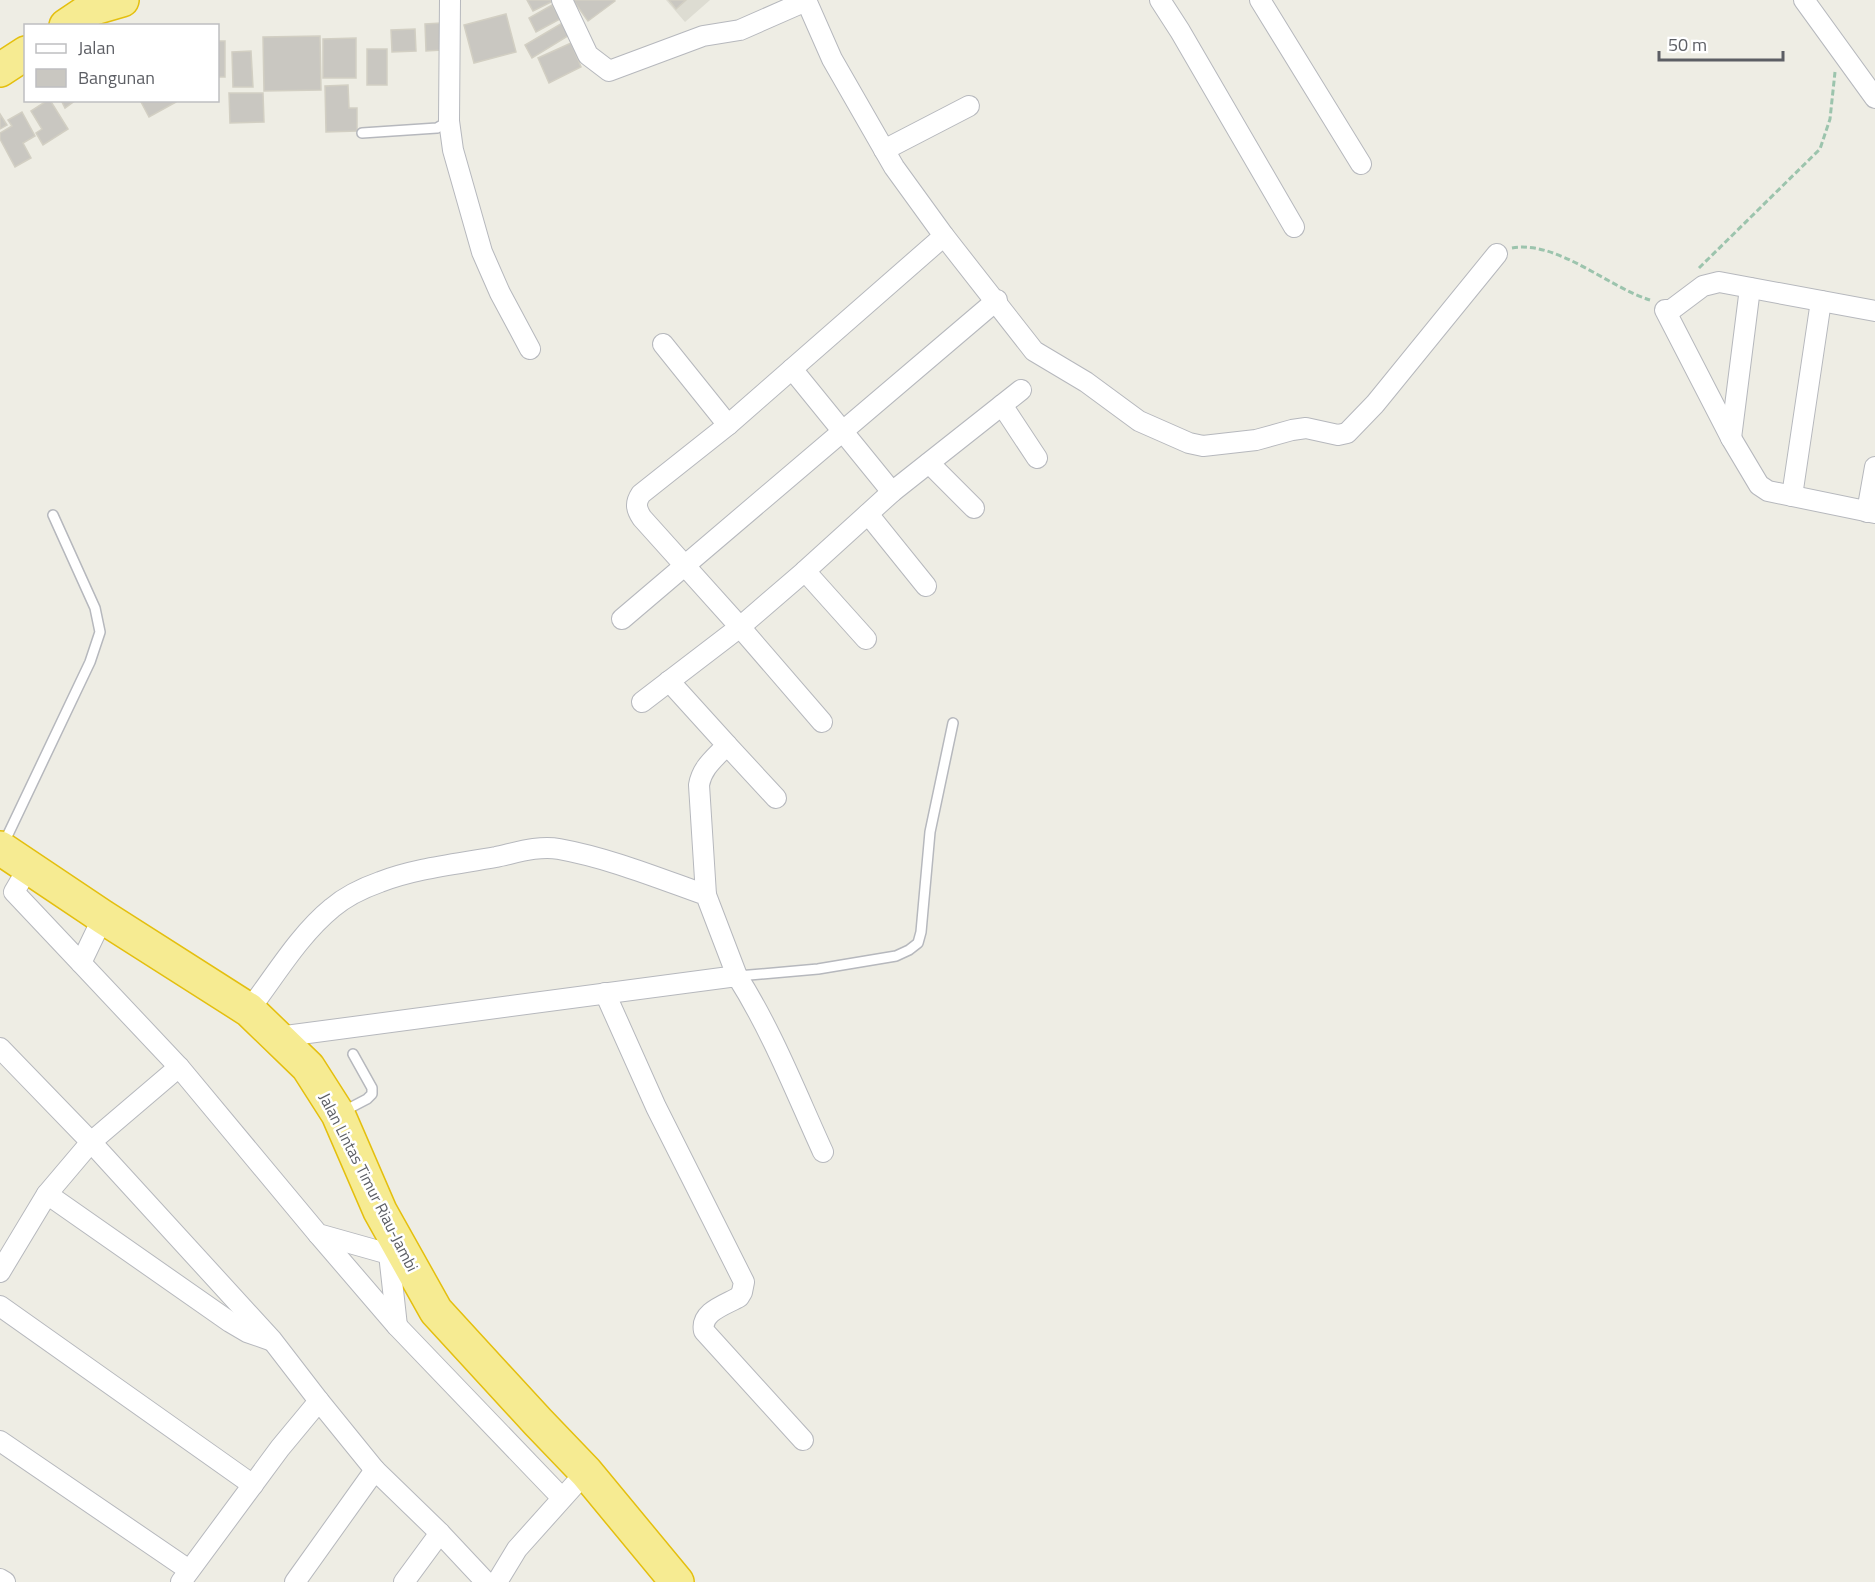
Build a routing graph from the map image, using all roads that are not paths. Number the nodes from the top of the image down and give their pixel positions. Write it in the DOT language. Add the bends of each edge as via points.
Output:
graph roads {
  1 [pos="122,0"];
  2 [pos="450,0"];
  3 [pos="562,0"];
  4 [pos="1160,0"];
  5 [pos="1260,0"];
  6 [pos="1804,0"];
  7 [pos="806,1"];
  8 [pos="82,11"];
  9 [pos="24,53"];
  10 [pos="0,70"];
  11 [pos="1875,98"];
  12 [pos="969,106"];
  13 [pos="449,121"];
  14 [pos="362,133"];
  15 [pos="884,150"];
  16 [pos="1361,164"];
  17 [pos="1294,227"];
  18 [pos="944,236"];
  19 [pos="1497,254"];
  20 [pos="1750,288"];
  21 [pos="997,300"];
  22 [pos="1821,301"];
  23 [pos="1875,311"];
  24 [pos="663,344"];
  25 [pos="530,350"];
  26 [pos="792,369"];
  27 [pos="1021,390"];
  28 [pos="1002,405"];
  29 [pos="728,424"];
  30 [pos="844,432"];
  31 [pos="1731,438"];
  32 [pos="1037,458"];
  33 [pos="929,463"];
  34 [pos="1875,466"];
  35 [pos="892,492"];
  36 [pos="1792,496"];
  37 [pos="974,508"];
  38 [pos="1871,512"];
  39 [pos="868,514"];
  40 [pos="53,515"];
  41 [pos="685,566"];
  42 [pos="805,572"];
  43 [pos="926,586"];
  44 [pos="622,620"];
  45 [pos="740,627"];
  46 [pos="866,639"];
  47 [pos="669,681"];
  48 [pos="642,702"];
  49 [pos="822,722"];
  50 [pos="953,723"];
  51 [pos="727,745"];
  52 [pos="776,798"];
  53 [pos="1,848"];
  54 [pos="28,867"];
  55 [pos="706,895"];
  56 [pos="103,917"];
  57 [pos="81,963"];
  58 [pos="737,976"];
  59 [pos="604,993"];
  60 [pos="249,1010"];
  61 [pos="278,1037"];
  62 [pos="2,1054"];
  63 [pos="352,1054"];
  64 [pos="179,1066"];
  65 [pos="338,1114"];
  66 [pos="91,1143"];
  67 [pos="823,1152"];
  68 [pos="47,1194"];
  69 [pos="318,1234"];
  70 [pos="394,1251"];
  71 [pos="0,1272"];
  72 [pos="0,1306"];
  73 [pos="397,1326"];
  74 [pos="272,1340"];
  75 [pos="319,1401"];
  76 [pos="803,1440"];
  77 [pos="0,1441"];
  78 [pos="375,1470"];
  79 [pos="586,1472"];
  80 [pos="253,1485"];
  81 [pos="562,1498"];
  82 [pos="440,1533"];
  83 [pos="185,1576"];
  84 [pos="0,1579"];
  85 [pos="5,1582"];
  86 [pos="294,1582"];
  87 [pos="404,1582"];
  88 [pos="486,1582"];
  89 [pos="497,1582"];
  90 [pos="677,1582"];
  1 -- 8 [label="highway"];
  2 -- 13 [label="street"];
  3 -- 7 [label="street" via="588,55 609,71 703,36 740,30"];
  4 -- 17 [label="street"];
  5 -- 16 [label="street"];
  6 -- 11 [label="street"];
  7 -- 15 [label="street" via="832,59"];
  9 -- 10 [label="highway"];
  12 -- 15 [label="street"];
  13 -- 14 [label="lane" via="437,128"];
  13 -- 25 [label="street" via="453,150 482,252"];
  15 -- 18 [label="street"];
  18 -- 21 [label="street"];
  18 -- 26 [label="street"];
  19 -- 21 [label="street" via="1375,404 1347,433 1338,435 1306,428 1256,440 1203,446 1189,443 1139,421 1086,382 1040,356"];
  20 -- 22 [label="street"];
  20 -- 31 [label="street"];
  20 -- 31 [label="street" via="1719,282 1708,284 1671,310 1665,310"];
  21 -- 30 [label="street"];
  22 -- 23 [label="street"];
  22 -- 36 [label="street"];
  24 -- 29 [label="street"];
  26 -- 29 [label="street"];
  26 -- 30 [label="street"];
  27 -- 28 [label="street"];
  28 -- 32 [label="street"];
  28 -- 33 [label="street"];
  29 -- 41 [label="street" via="637,501 642,518"];
  30 -- 35 [label="street"];
  30 -- 41 [label="street"];
  31 -- 36 [label="street" via="1759,485"];
  33 -- 35 [label="street"];
  33 -- 37 [label="street"];
  34 -- 38 [label="street"];
  35 -- 39 [label="street"];
  36 -- 38 [label="street"];
  39 -- 42 [label="street"];
  39 -- 43 [label="street"];
  40 -- 53 [label="lane" via="95,608 100,632 90,662"];
  41 -- 44 [label="street"];
  41 -- 45 [label="street"];
  42 -- 45 [label="street"];
  42 -- 46 [label="street"];
  45 -- 47 [label="street"];
  45 -- 49 [label="street"];
  47 -- 48 [label="street"];
  47 -- 51 [label="street"];
  50 -- 58 [label="lane" via="930,832 918,942 896,956 818,969"];
  51 -- 52 [label="street"];
  51 -- 55 [label="street" via="701,773 699,785"];
  53 -- 54 [label="highway, Jalan Lintas Timur Riau-Jambi"];
  54 -- 56 [label="highway, Jalan Lintas Timur Riau-Jambi"];
  54 -- 57 [label="street" via="14,892"];
  55 -- 58 [label="street"];
  55 -- 60 [label="street" via="556,848 429,869 357,891 332,908 302,939"];
  56 -- 57 [label="street"];
  56 -- 60 [label="highway, Jalan Lintas Timur Riau-Jambi"];
  57 -- 64 [label="street"];
  58 -- 59 [label="street"];
  58 -- 67 [label="street" via="771,1036"];
  59 -- 61 [label="street"];
  59 -- 76 [label="street" via="744,1282 739,1297 706,1316 704,1331"];
  60 -- 61 [label="highway, Jalan Lintas Timur Riau-Jambi"];
  61 -- 65 [label="highway, Jalan Lintas Timur Riau-Jambi" via="308,1067"];
  62 -- 66 [label="street"];
  63 -- 65 [label="lane" via="372,1094"];
  64 -- 66 [label="street"];
  64 -- 69 [label="street"];
  65 -- 70 [label="highway, Jalan Lintas Timur Riau-Jambi"];
  66 -- 68 [label="street"];
  66 -- 74 [label="street"];
  68 -- 71 [label="street"];
  68 -- 74 [label="street" via="230,1322"];
  69 -- 70 [label="street"];
  69 -- 73 [label="street"];
  70 -- 73 [label="street"];
  70 -- 79 [label="highway, Jalan Lintas Timur Riau-Jambi" via="436,1311"];
  72 -- 80 [label="street"];
  73 -- 81 [label="street"];
  74 -- 75 [label="street"];
  75 -- 78 [label="street"];
  75 -- 80 [label="street"];
  77 -- 83 [label="street"];
  78 -- 82 [label="street"];
  78 -- 86 [label="street"];
  79 -- 81 [label="street"];
  79 -- 90 [label="highway, Jalan Lintas Timur Riau-Jambi"];
  80 -- 83 [label="street"];
  81 -- 89 [label="street" via="517,1549"];
  82 -- 87 [label="street"];
  82 -- 88 [label="street"];
  84 -- 85 [label="street"];
}
